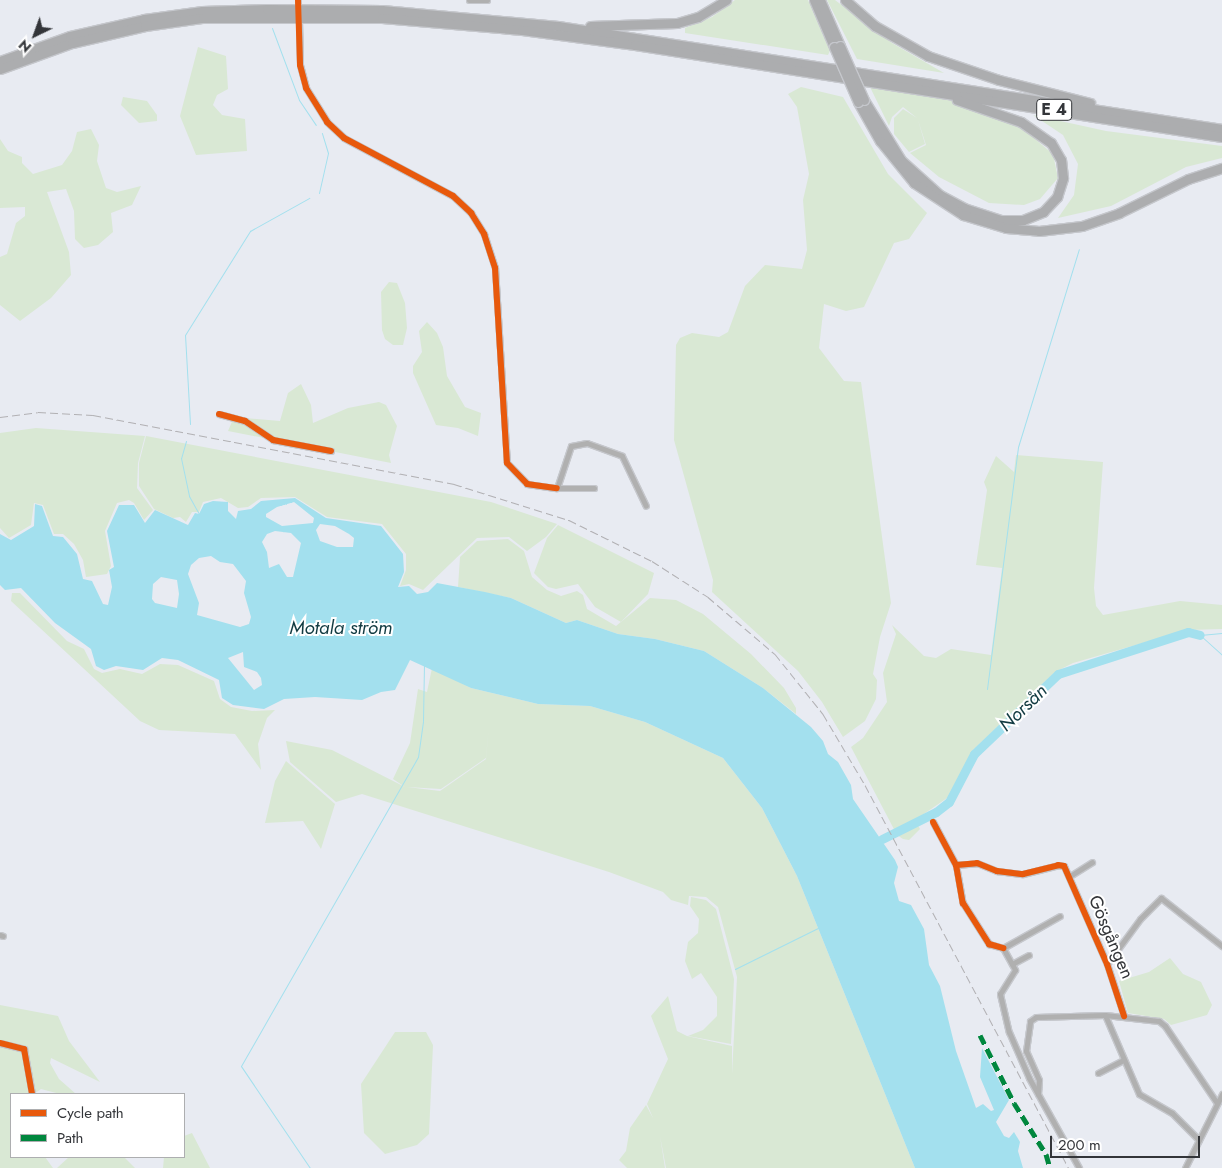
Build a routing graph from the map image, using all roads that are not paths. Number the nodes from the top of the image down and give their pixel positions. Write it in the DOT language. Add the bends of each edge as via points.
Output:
graph roads {
  1 [pos="469,0"];
  2 [pos="487,0"];
  3 [pos="726,0"];
  4 [pos="814,0"];
  5 [pos="820,0"];
  6 [pos="845,0"];
  7 [pos="299,21"];
  8 [pos="558,26"];
  9 [pos="837,47"];
  10 [pos="0,60"];
  11 [pos="0,69"];
  12 [pos="923,90"];
  13 [pos="861,101"];
  14 [pos="1151,118"];
  15 [pos="1222,129"];
  16 [pos="1222,136"];
  17 [pos="1222,168"];
  18 [pos="219,414"];
  19 [pos="331,451"];
  20 [pos="557,488"];
  21 [pos="594,488"];
  22 [pos="646,506"];
  23 [pos="934,822"];
  24 [pos="1092,862"];
  25 [pos="956,865"];
  26 [pos="1069,873"];
  27 [pos="1060,916"];
  28 [pos="1222,946"];
  29 [pos="1003,948"];
  30 [pos="1029,956"];
  31 [pos="1012,964"];
  32 [pos="1107,964"];
  33 [pos="1105,1015"];
  34 [pos="1124,1016"];
  35 [pos="0,1043"];
  36 [pos="1124,1060"];
  37 [pos="1098,1073"];
  38 [pos="32,1093"];
  39 [pos="1038,1094"];
  40 [pos="1222,1094"];
  41 [pos="1218,1103"];
  42 [pos="1200,1140"];
  43 [pos="1079,1168"];
  44 [pos="1185,1168"];
  1 -- 2 [label="street"];
  3 -- 8 [label="highway" via="698,18 677,23"];
  4 -- 9 [label="highway"];
  5 -- 9 [label="highway"];
  6 -- 14 [label="highway" via="891,37 947,63 998,80"];
  7 -- 20 [label="street" via="300,65 306,88 327,122 344,138 453,196 471,213 484,234 495,268 507,463 527,484"];
  8 -- 10 [label="highway, E 4" via="382,10 202,12 109,26"];
  8 -- 14 [label="highway, E 4"];
  9 -- 13 [label="highway, bridge"];
  11 -- 12 [label="highway, E 4" via="72,43 145,26 203,18 349,17 522,30"];
  12 -- 13 [label="highway" via="1008,116 1043,135 1058,152 1063,169 1061,188 1051,205 1033,217 1011,221 989,217 952,202 929,187 901,160"];
  12 -- 16 [label="highway, E 4"];
  13 -- 17 [label="highway" via="880,142 914,183 963,215 1006,228 1039,231 1082,226 1188,179"];
  14 -- 15 [label="highway, E 4"];
  18 -- 19 [label="street" via="245,421 273,440"];
  20 -- 21 [label="street"];
  20 -- 22 [label="street" via="571,446 587,442 622,456"];
  23 -- 25 [label="street"];
  24 -- 26 [label="street"];
  25 -- 26 [label="street" via="978,863 997,871 1023,874 1062,865"];
  25 -- 29 [label="street" via="963,903 989,944"];
  26 -- 32 [label="street, Gösgången"];
  27 -- 29 [label="street"];
  28 -- 32 [label="street" via="1161,898 1140,919"];
  29 -- 31 [label="street"];
  30 -- 31 [label="street"];
  31 -- 39 [label="street" via="1015,970 1000,994 1000,1000 1018,1057"];
  32 -- 34 [label="street, Gösgången"];
  33 -- 34 [label="street"];
  33 -- 36 [label="street"];
  33 -- 39 [label="street" via="1036,1017 1030,1021 1026,1051 1038,1080"];
  34 -- 41 [label="street" via="1159,1021 1169,1030"];
  35 -- 38 [label="street" via="24,1049"];
  36 -- 37 [label="street"];
  36 -- 42 [label="street" via="1139,1094 1172,1113"];
  39 -- 43 [label="street"];
  40 -- 41 [label="street"];
  41 -- 42 [label="street"];
  42 -- 44 [label="street"];
}
